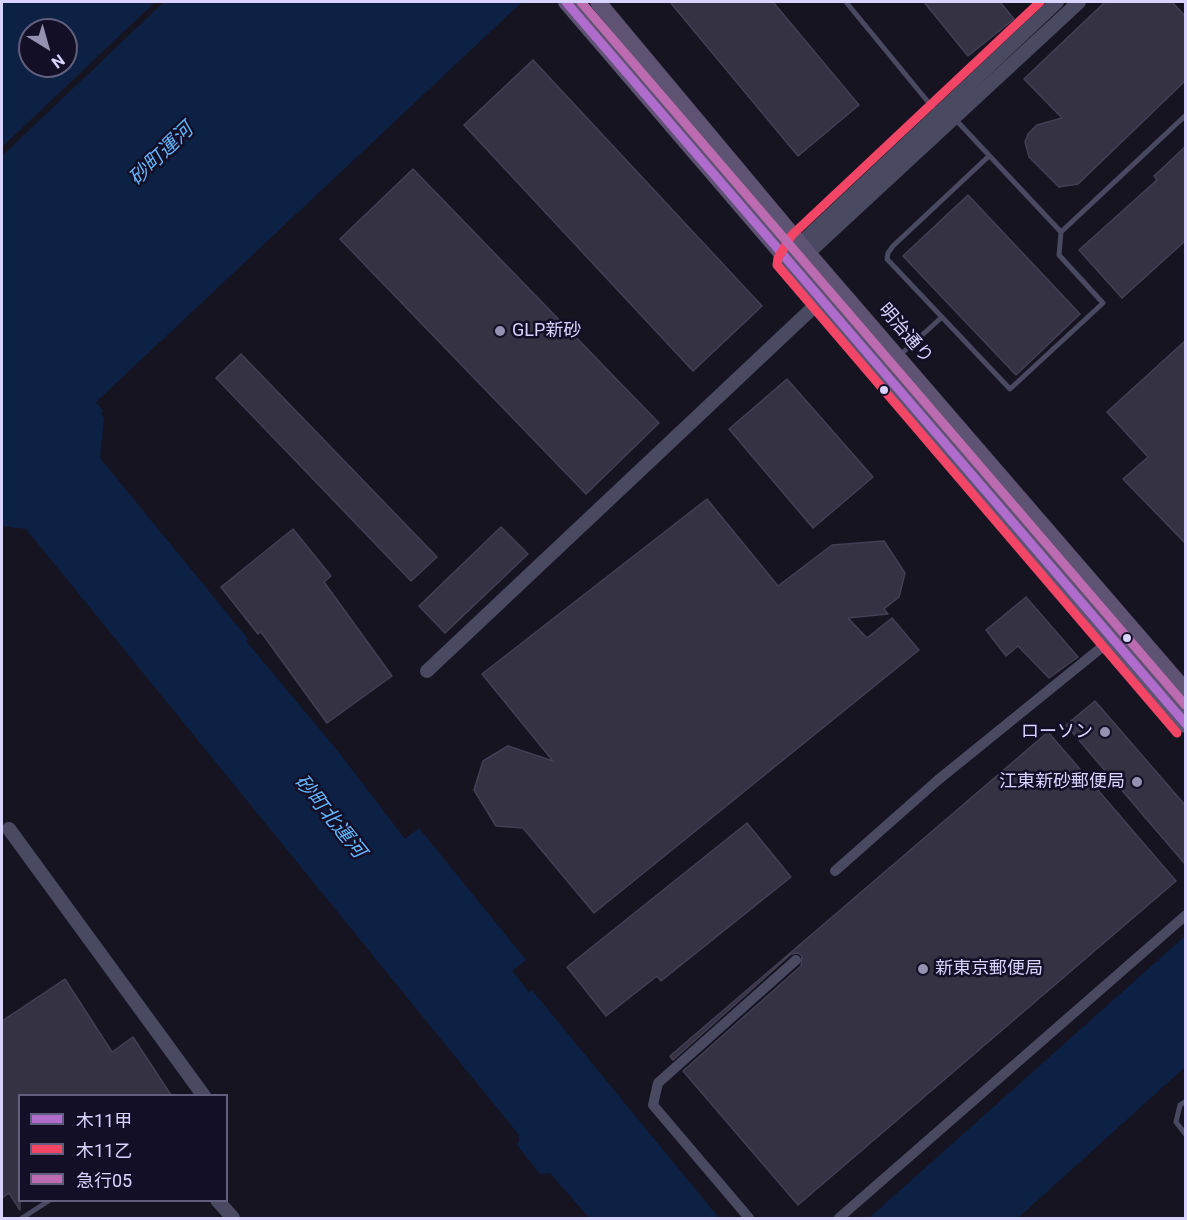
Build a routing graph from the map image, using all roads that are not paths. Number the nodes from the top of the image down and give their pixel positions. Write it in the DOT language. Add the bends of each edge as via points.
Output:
graph roads {
  1 [pos="598,2"];
  2 [pos="846,2"];
  3 [pos="1057,2"];
  4 [pos="1079,2"];
  5 [pos="569,5"];
  6 [pos="937,114"];
  7 [pos="1185,115"];
  8 [pos="954,118"];
  9 [pos="989,156"];
  10 [pos="1061,232"];
  11 [pos="804,248"];
  12 [pos="789,263"];
  13 [pos="836,286"];
  14 [pos="821,300"];
  15 [pos="942,317"];
  16 [pos="898,356"];
  17 [pos="1112,639"];
  18 [pos="427,671"];
  19 [pos="1185,691"];
  20 [pos="1185,725"];
  21 [pos="9,829"];
  22 [pos="835,871"];
  23 [pos="1185,915"];
  24 [pos="796,960"];
  25 [pos="203,1094"];
  26 [pos="1185,1101"];
  27 [pos="1185,1135"];
  28 [pos="47,1202"];
  29 [pos="219,1202"];
  30 [pos="22,1218"];
  31 [pos="233,1218"];
  32 [pos="749,1218"];
  33 [pos="839,1218"];
  1 -- 11 [label="main road, 明治通り"];
  2 -- 6 [label="lane"];
  3 -- 6 [label="street"];
  4 -- 8 [label="street"];
  5 -- 12 [label="main road"];
  6 -- 8 [label="lane"];
  6 -- 11 [label="street"];
  7 -- 10 [label="lane"];
  8 -- 9 [label="lane"];
  8 -- 11 [label="street"];
  9 -- 10 [label="lane"];
  9 -- 15 [label="lane" via="888,253 888,260"];
  10 -- 15 [label="lane" via="1059,255 1102,303 1010,388"];
  11 -- 12 [label="street"];
  11 -- 13 [label="main road, 明治通り"];
  12 -- 14 [label="main road"];
  13 -- 14 [label="street"];
  13 -- 16 [label="main road, 明治通り"];
  14 -- 17 [label="main road"];
  14 -- 18 [label="street"];
  15 -- 16 [label="lane"];
  16 -- 19 [label="main road, 明治通り"];
  17 -- 20 [label="main road"];
  17 -- 22 [label="street" via="938,780"];
  21 -- 25 [label="street"];
  23 -- 33 [label="street"];
  24 -- 32 [label="street" via="658,1083 653,1105"];
  26 -- 27 [label="lane" via="1176,1122"];
  28 -- 30 [label="lane"];
  29 -- 31 [label="street"];
}
